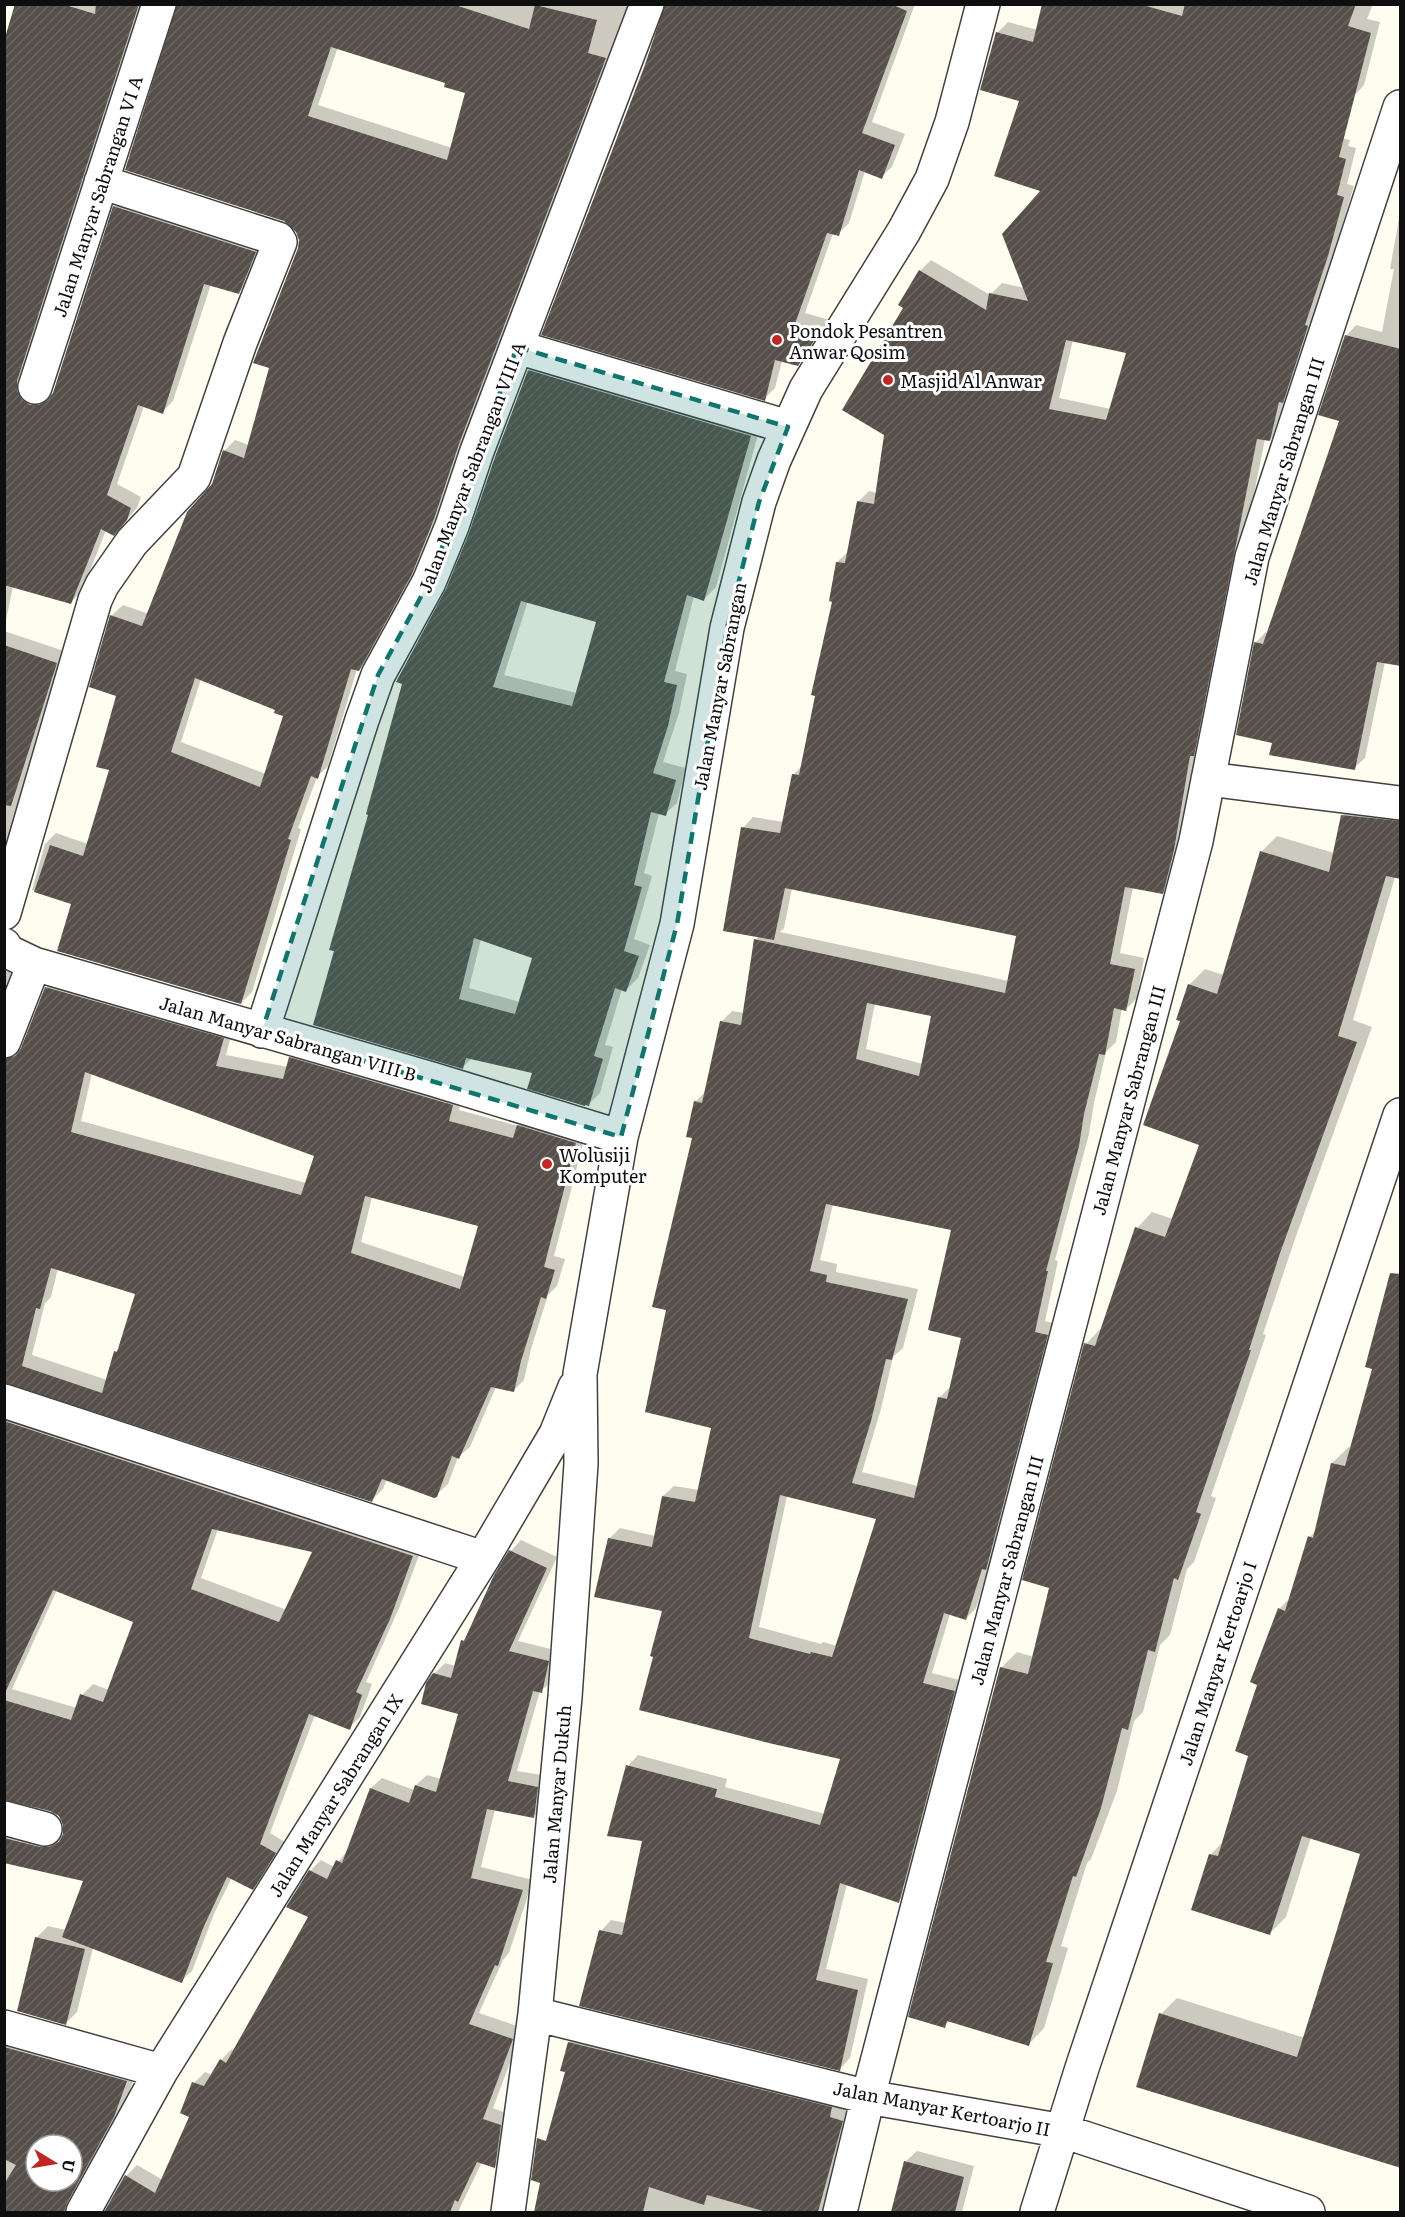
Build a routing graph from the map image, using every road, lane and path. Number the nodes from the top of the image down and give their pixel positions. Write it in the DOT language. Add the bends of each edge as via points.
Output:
graph roads {
  1 [pos="159,4"];
  2 [pos="647,4"];
  3 [pos="975,7"];
  4 [pos="1401,107"];
  5 [pos="101,182"];
  6 [pos="517,347"];
  7 [pos="35,387"];
  8 [pos="788,427"];
  9 [pos="1208,779"];
  10 [pos="1401,803"];
  11 [pos="4,913"];
  12 [pos="4,945"];
  13 [pos="34,964"];
  14 [pos="262,1031"];
  15 [pos="4,1041"];
  16 [pos="1401,1115"];
  17 [pos="621,1137"];
  18 [pos="580,1374"];
  19 [pos="4,1401"];
  20 [pos="483,1558"];
  21 [pos="4,1818"];
  22 [pos="45,1829"];
  23 [pos="536,2014"];
  24 [pos="4,2027"];
  25 [pos="161,2071"];
  26 [pos="868,2097"];
  27 [pos="1064,2130"];
  28 [pos="83,2212"];
  29 [pos="508,2212"];
  30 [pos="840,2212"];
  31 [pos="1037,2212"];
  32 [pos="1308,2212"];
  1 -- 5 [label="street, Jalan Manyar Sabrangan VI A"];
  2 -- 6 [label="street, Jalan Manyar Sabrangan VIII A"];
  3 -- 8 [label="street, Jalan Manyar Sabrangan" via="952,122 932,178"];
  4 -- 9 [label="street, Jalan Manyar Sabrangan III" via="1252,557"];
  5 -- 7 [label="street, Jalan Manyar Sabrangan VI A"];
  5 -- 11 [label="street" via="278,238 280,242 194,477 132,542 95,600"];
  6 -- 8 [label="street"];
  6 -- 14 [label="street, Jalan Manyar Sabrangan VIII A" via="429,582 378,675"];
  8 -- 17 [label="street, Jalan Manyar Sabrangan" via="759,502 727,628 677,924"];
  9 -- 10 [label="street"];
  9 -- 26 [label="street, Jalan Manyar Sabrangan III" via="1196,841"];
  12 -- 13 [label="street, Jalan Manyar Sabrangan VIII B" via="7,951"];
  13 -- 14 [label="street, Jalan Manyar Sabrangan VIII B"];
  13 -- 15 [label="street"];
  14 -- 17 [label="street, Jalan Manyar Sabrangan VIII B"];
  16 -- 27 [label="street, Jalan Manyar Kertoarjo I"];
  17 -- 18 [label="street, Jalan Manyar Sabrangan"];
  18 -- 20 [label="street, Jalan Manyar Sabrangan IX" via="556,1434"];
  18 -- 23 [label="street, Jalan Manyar Dukuh" via="581,1464 565,1697"];
  19 -- 20 [label="street"];
  20 -- 25 [label="street, Jalan Manyar Sabrangan IX"];
  21 -- 22 [label="street"];
  23 -- 26 [label="street, Jalan Manyar Kertoarjo II"];
  23 -- 29 [label="street, Jalan Manyar Dukuh"];
  24 -- 25 [label="street"];
  25 -- 28 [label="street, Jalan Manyar Sabrangan IX"];
  26 -- 27 [label="street, Jalan Manyar Kertoarjo II"];
  26 -- 30 [label="street, Jalan Manyar Sabrangan III"];
  27 -- 31 [label="street, Jalan Manyar Kertoarjo I"];
  27 -- 32 [label="street, Jalan Manyar Kertoarjo II"];
}
